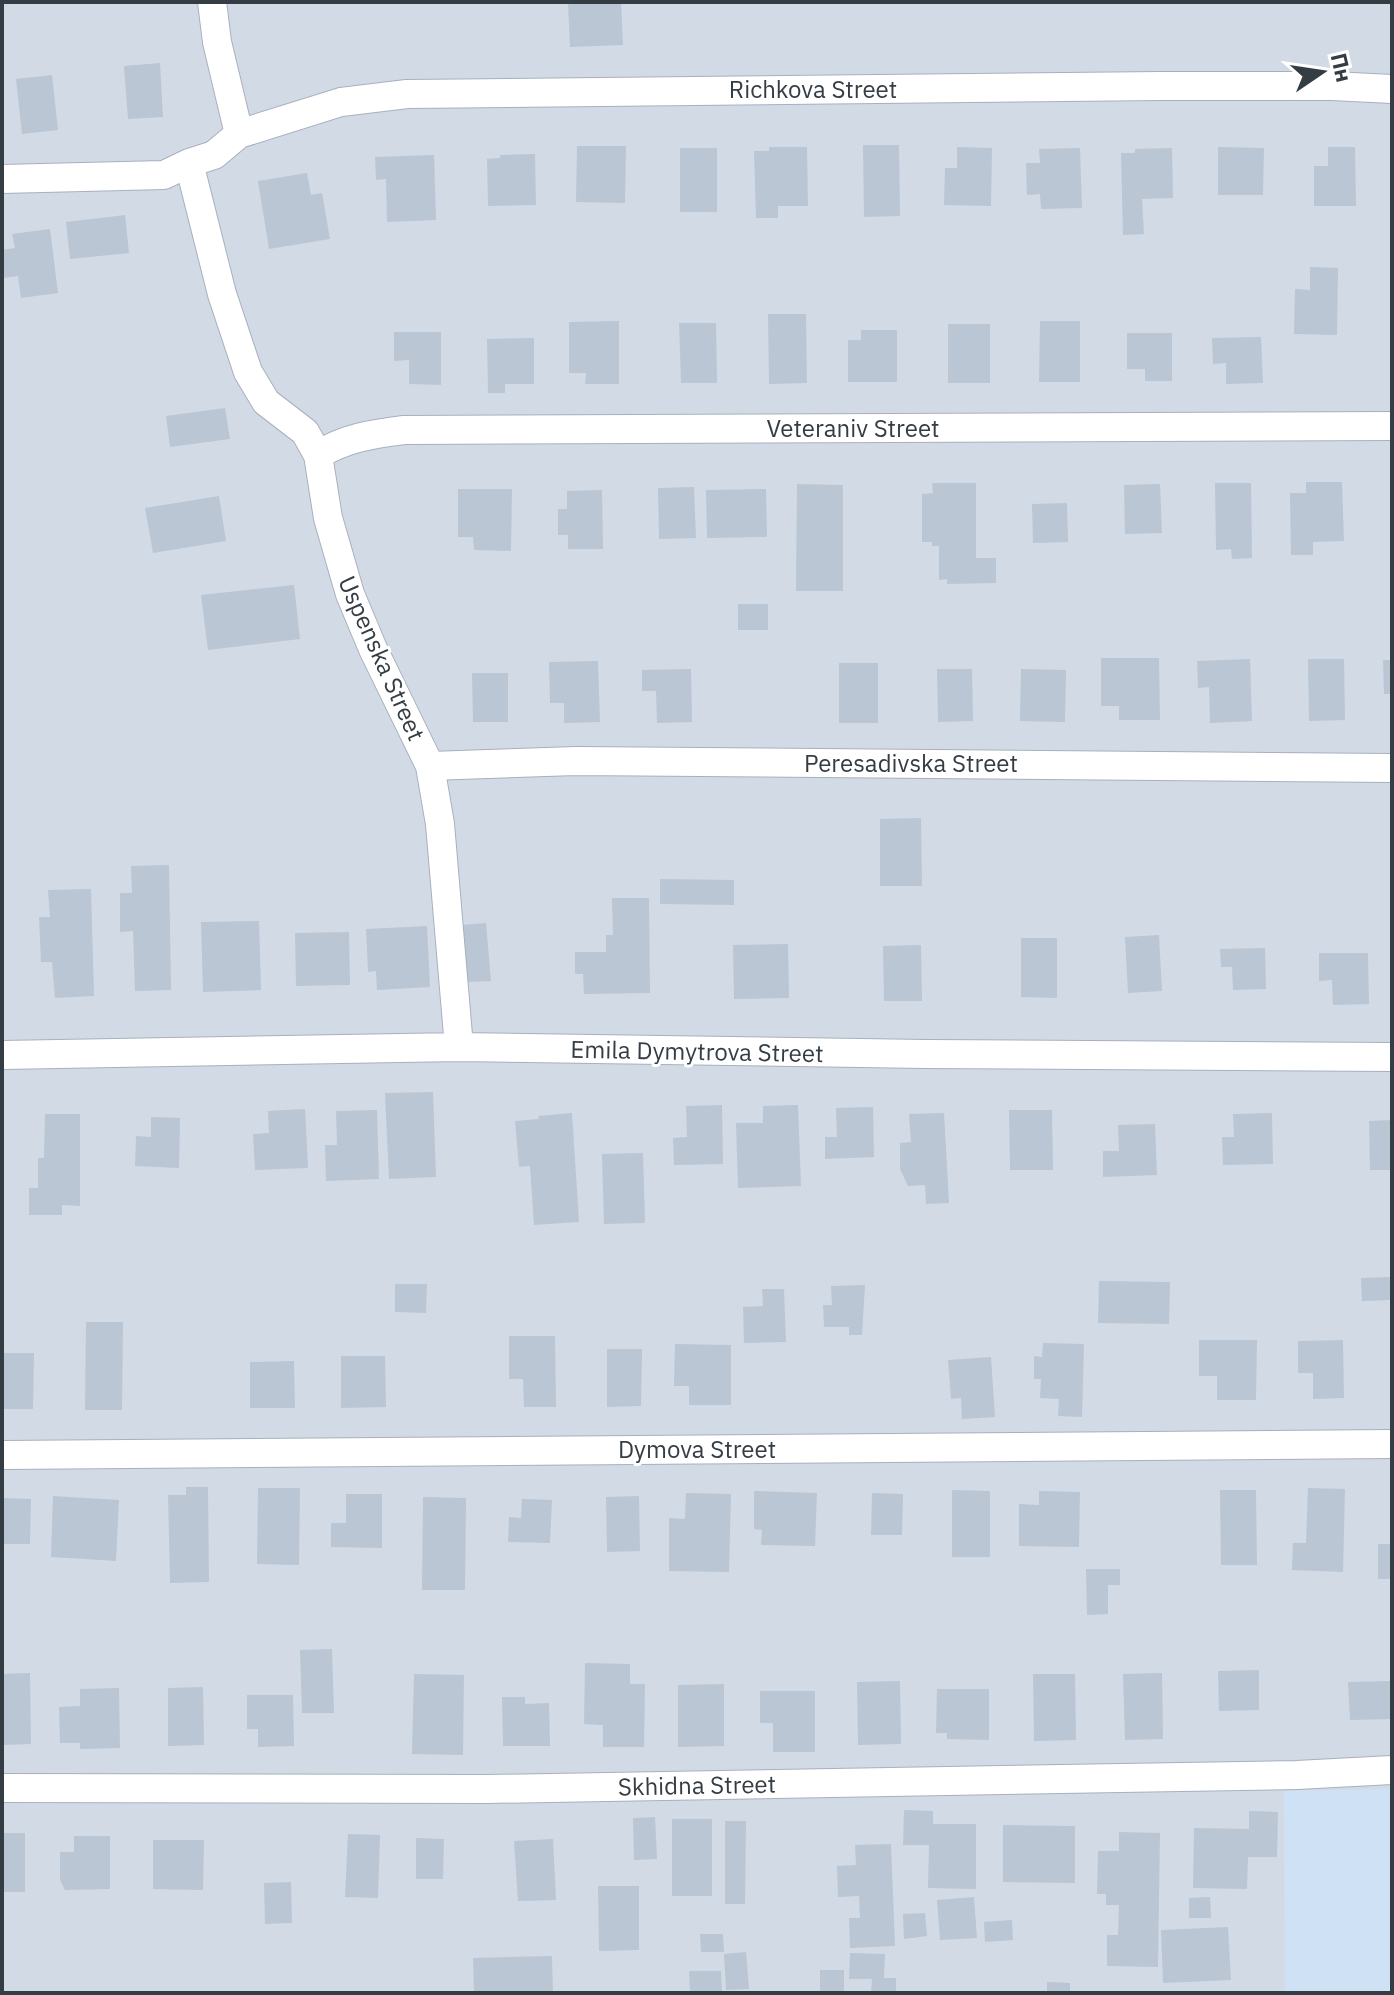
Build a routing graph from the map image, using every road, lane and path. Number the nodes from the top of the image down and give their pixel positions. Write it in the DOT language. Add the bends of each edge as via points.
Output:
graph roads {
  1 [pos="212,2"];
  2 [pos="1392,89"];
  3 [pos="239,134"];
  4 [pos="189,163"];
  5 [pos="2,179"];
  6 [pos="1392,426"];
  7 [pos="318,455"];
  8 [pos="430,766"];
  9 [pos="1392,768"];
  10 [pos="459,1047"];
  11 [pos="2,1055"];
  12 [pos="1392,1057"];
  13 [pos="1392,1444"];
  14 [pos="2,1455"];
  15 [pos="1392,1770"];
  16 [pos="2,1788"];
  1 -- 3 [label="street"];
  2 -- 3 [label="street, Richkova Street" via="1160,86 407,94 341,102"];
  3 -- 4 [label="street" via="214,155"];
  4 -- 5 [label="street" via="164,175"];
  4 -- 7 [label="street, Uspenska Street" via="248,372 266,402 305,432"];
  6 -- 7 [label="street, Veteraniv Street" via="404,430 338,442"];
  7 -- 8 [label="street, Uspenska Street" via="328,518 350,594"];
  8 -- 9 [label="street, Peresadivska Street" via="576,761"];
  8 -- 10 [label="street, Uspenska Street"];
  10 -- 11 [label="street, Emila Dymytrova Street"];
  10 -- 12 [label="street, Emila Dymytrova Street"];
  13 -- 14 [label="street, Dymova Street"];
  15 -- 16 [label="street, Skhidna Street" via="504,1789"];
}
